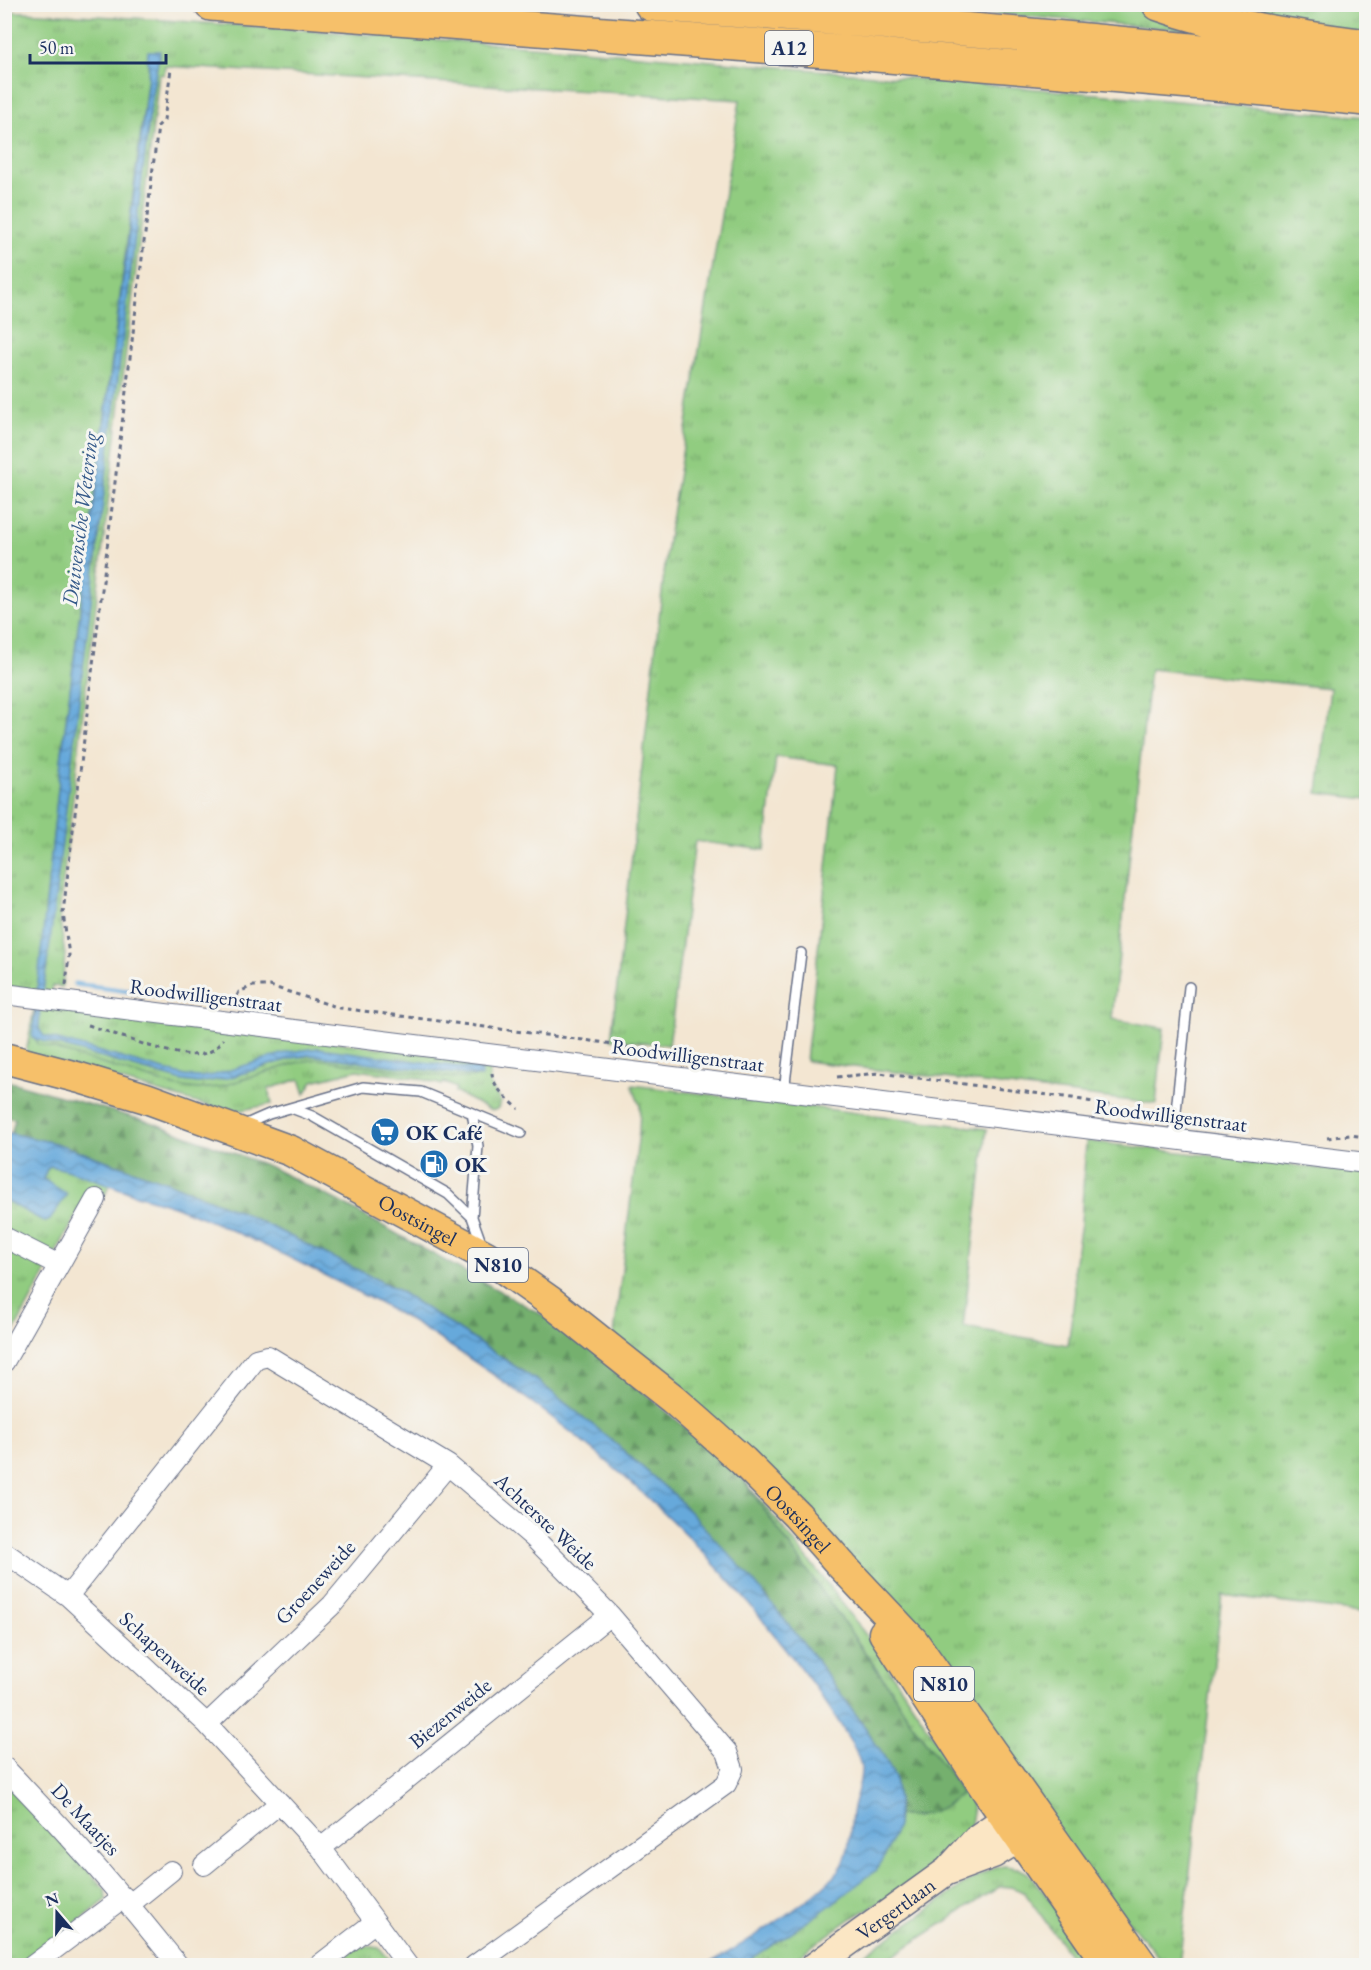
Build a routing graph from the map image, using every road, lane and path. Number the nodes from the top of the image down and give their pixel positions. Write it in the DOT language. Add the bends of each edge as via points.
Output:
graph roads {
  1 [pos="211,4"];
  2 [pos="651,4"];
  3 [pos="1159,4"];
  4 [pos="1366,46"];
  5 [pos="1366,68"];
  6 [pos="171,69"];
  7 [pos="1366,99"];
  8 [pos="801,953"];
  9 [pos="1189,987"];
  10 [pos="4,994"];
  11 [pos="64,1001"];
  12 [pos="4,1058"];
  13 [pos="784,1091"];
  14 [pos="290,1108"];
  15 [pos="472,1113"];
  16 [pos="233,1129"];
  17 [pos="521,1133"];
  18 [pos="1173,1140"];
  19 [pos="1366,1163"];
  20 [pos="96,1199"];
  21 [pos="472,1217"];
  22 [pos="4,1237"];
  23 [pos="486,1256"];
  24 [pos="59,1265"];
  25 [pos="4,1362"];
  26 [pos="448,1465"];
  27 [pos="4,1552"];
  28 [pos="68,1596"];
  29 [pos="610,1615"];
  30 [pos="207,1724"];
  31 [pos="4,1767"];
  32 [pos="280,1803"];
  33 [pos="1020,1822"];
  34 [pos="321,1848"];
  35 [pos="204,1865"];
  36 [pos="171,1871"];
  37 [pos="127,1900"];
  38 [pos="375,1922"];
  39 [pos="328,1962"];
  40 [pos="32,1965"];
  41 [pos="180,1965"];
  42 [pos="408,1965"];
  43 [pos="474,1965"];
  44 [pos="815,1965"];
  45 [pos="1109,1965"];
  46 [pos="1143,1965"];
  1 -- 7 [label="highway, A12" via="841,52"];
  2 -- 5 [label="highway, A12" via="1169,46"];
  3 -- 4 [label="highway" via="1227,25"];
  6 -- 11 [label="path" via="164,120 158,126 156,138 63,913 69,955"];
  8 -- 13 [label="lane"];
  9 -- 18 [label="lane"];
  10 -- 11 [label="street, Roodwilligenstraat"];
  11 -- 13 [label="street, Roodwilligenstraat"];
  12 -- 16 [label="main road, Oostsingel / N810" via="91,1081"];
  13 -- 18 [label="street, Roodwilligenstraat"];
  14 -- 15 [label="lane" via="363,1087 421,1092"];
  14 -- 16 [label="lane"];
  14 -- 21 [label="lane" via="312,1116 448,1194"];
  15 -- 17 [label="lane"];
  15 -- 21 [label="lane" via="478,1146"];
  16 -- 23 [label="main road, Oostsingel / N810" via="291,1151"];
  18 -- 19 [label="street, Roodwilligenstraat"];
  20 -- 24 [label="street"];
  21 -- 23 [label="lane"];
  22 -- 24 [label="street"];
  23 -- 33 [label="main road, Oostsingel / N810" via="673,1399 797,1515 913,1641"];
  24 -- 25 [label="street"];
  26 -- 28 [label="street, Achterste Weide" via="268,1356 256,1359"];
  26 -- 29 [label="street, Achterste Weide" via="533,1537"];
  26 -- 30 [label="street, Groeneweide" via="332,1605"];
  27 -- 28 [label="street, Schapenweide"];
  28 -- 30 [label="street, Schapenweide"];
  29 -- 34 [label="street, Biezenweide"];
  29 -- 43 [label="street, Achterste Weide" via="727,1752 733,1769 726,1784"];
  30 -- 32 [label="street, Schapenweide"];
  31 -- 37 [label="street, De Maatjes"];
  32 -- 34 [label="street, Schapenweide"];
  32 -- 35 [label="street"];
  33 -- 44 [label="street, Vergertlaan" via="994,1854 947,1871"];
  33 -- 45 [label="main road, Oostsingel / N810"];
  33 -- 46 [label="main road, Oostsingel / N810"];
  34 -- 38 [label="street, Schapenweide"];
  36 -- 37 [label="street"];
  37 -- 40 [label="street"];
  37 -- 41 [label="street, De Maatjes"];
  38 -- 39 [label="street"];
  38 -- 42 [label="street, Schapenweide"];
}
